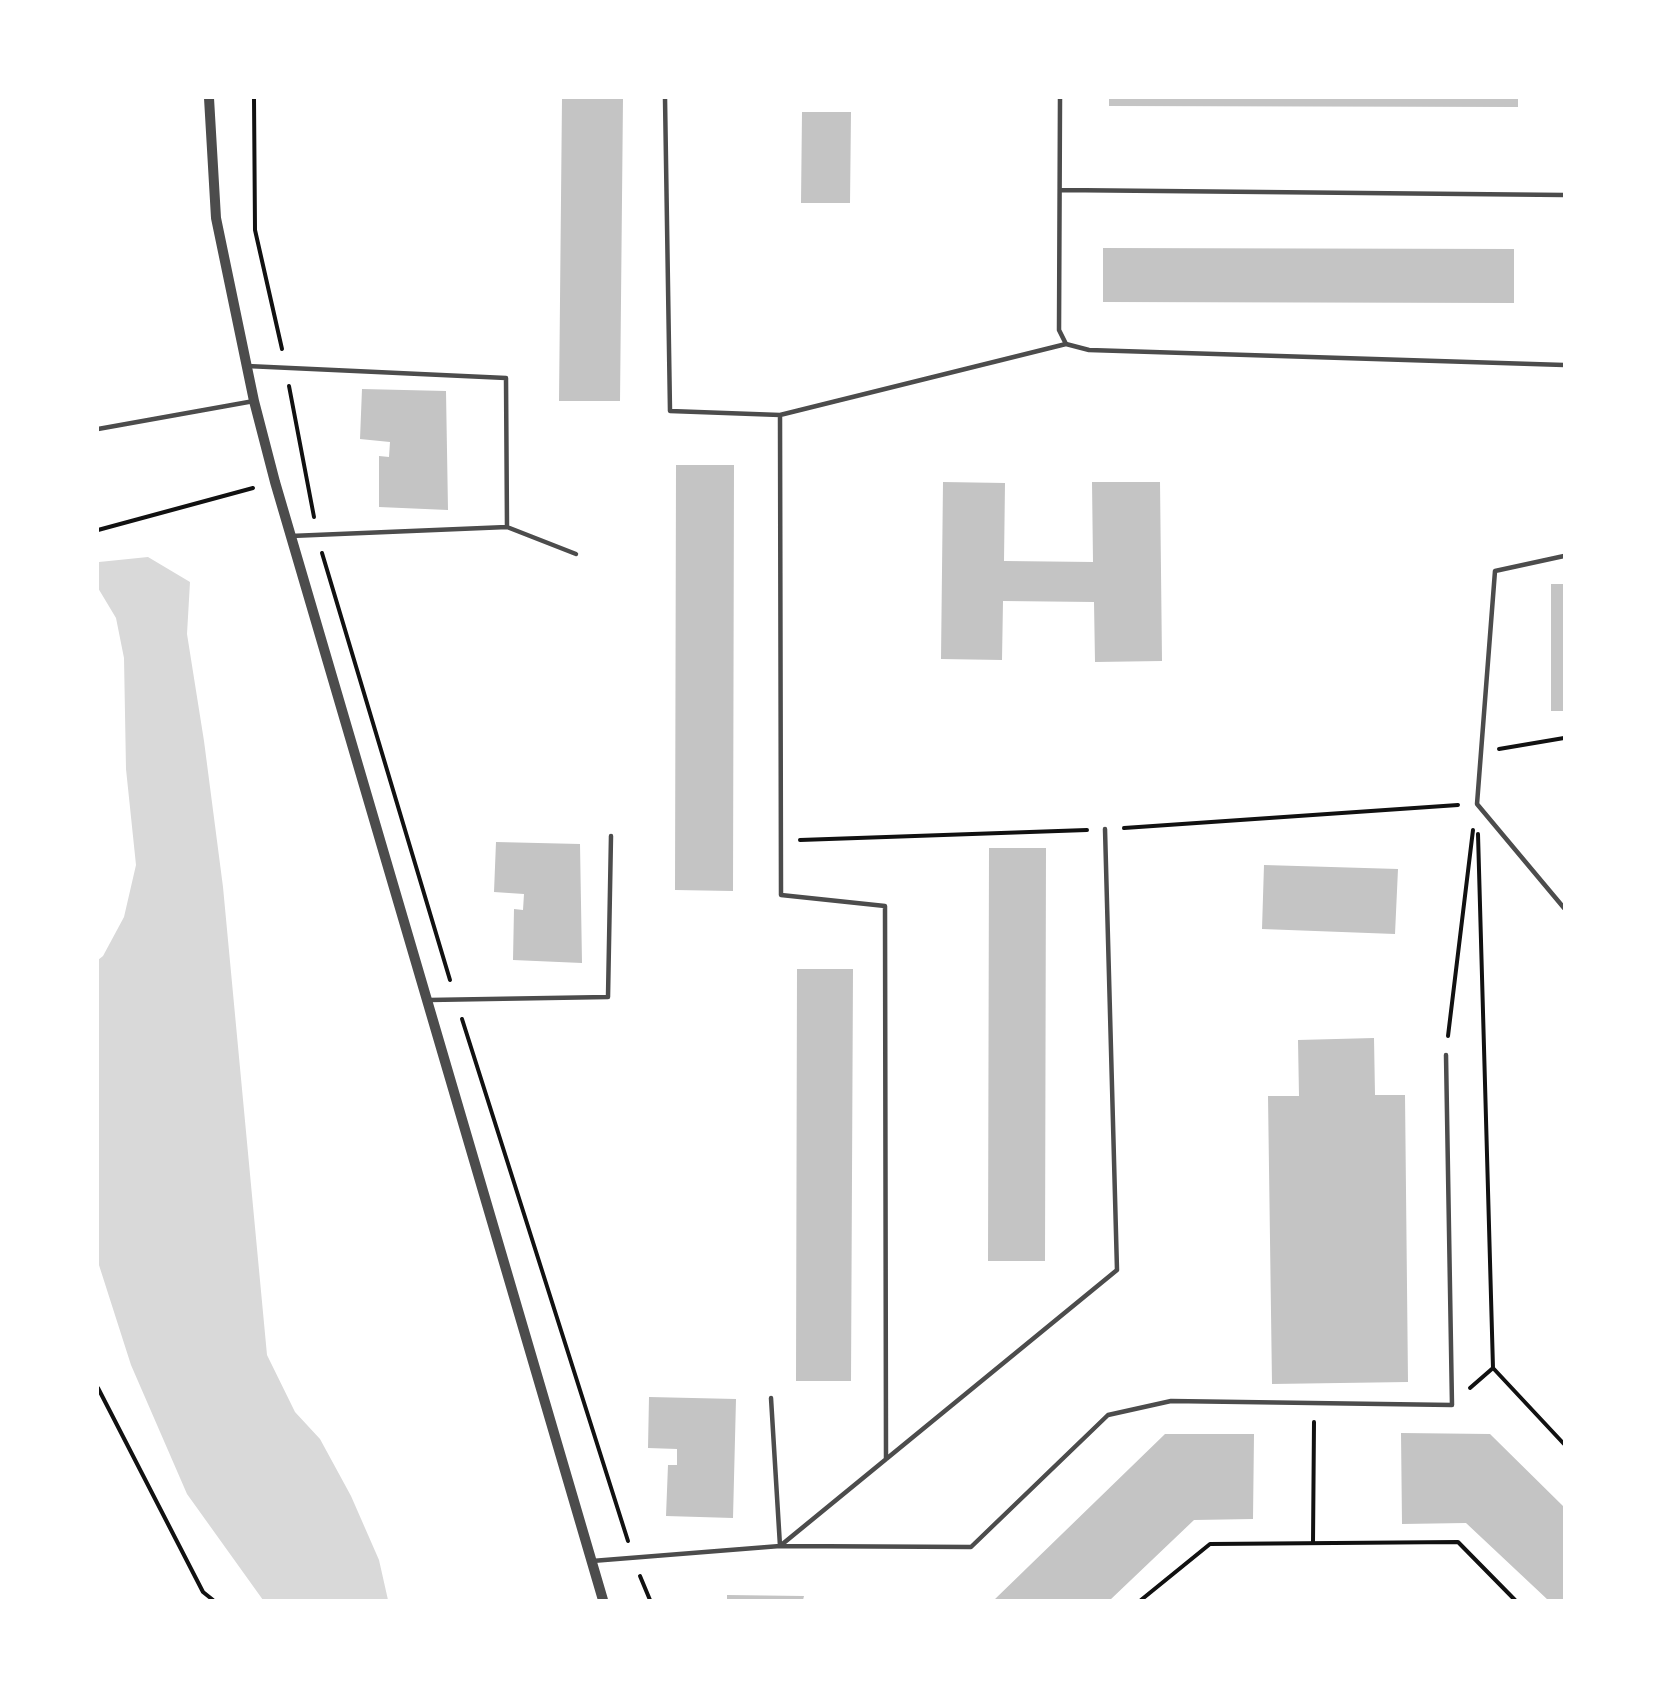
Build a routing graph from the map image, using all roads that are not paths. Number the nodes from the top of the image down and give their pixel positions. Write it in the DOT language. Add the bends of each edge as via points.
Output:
graph roads {
  1 [pos="208,98"];
  2 [pos="665,98"];
  3 [pos="1060,98"];
  4 [pos="1060,190"];
  5 [pos="1564,195"];
  6 [pos="1066,344"];
  7 [pos="1564,365"];
  8 [pos="247,366"];
  9 [pos="254,401"];
  10 [pos="780,415"];
  11 [pos="98,429"];
  12 [pos="507,527"];
  13 [pos="291,536"];
  14 [pos="576,554"];
  15 [pos="1564,556"];
  16 [pos="1105,829"];
  17 [pos="611,836"];
  18 [pos="1564,908"];
  19 [pos="426,1000"];
  20 [pos="1446,1055"];
  21 [pos="771,1398"];
  22 [pos="886,1459"];
  23 [pos="780,1546"];
  24 [pos="592,1561"];
  25 [pos="603,1600"];
  1 -- 8 [label="street" via="216,219"];
  2 -- 10 [label="lane" via="670,411"];
  3 -- 4 [label="lane"];
  4 -- 5 [label="lane"];
  4 -- 6 [label="lane" via="1059,330"];
  6 -- 7 [label="lane" via="1089,350"];
  6 -- 10 [label="lane"];
  8 -- 9 [label="street"];
  8 -- 12 [label="lane" via="506,378"];
  9 -- 11 [label="lane"];
  9 -- 13 [label="street"];
  10 -- 22 [label="lane" via="781,894 885,906"];
  12 -- 13 [label="lane"];
  12 -- 14 [label="lane"];
  13 -- 19 [label="street"];
  15 -- 18 [label="lane" via="1495,571 1477,804"];
  16 -- 22 [label="lane" via="1117,1270"];
  17 -- 19 [label="lane" via="608,997"];
  19 -- 24 [label="street"];
  20 -- 23 [label="lane" via="1452,1405 1171,1401 1108,1415 971,1547"];
  21 -- 23 [label="lane"];
  22 -- 23 [label="lane"];
  23 -- 24 [label="lane"];
  24 -- 25 [label="street"];
}
